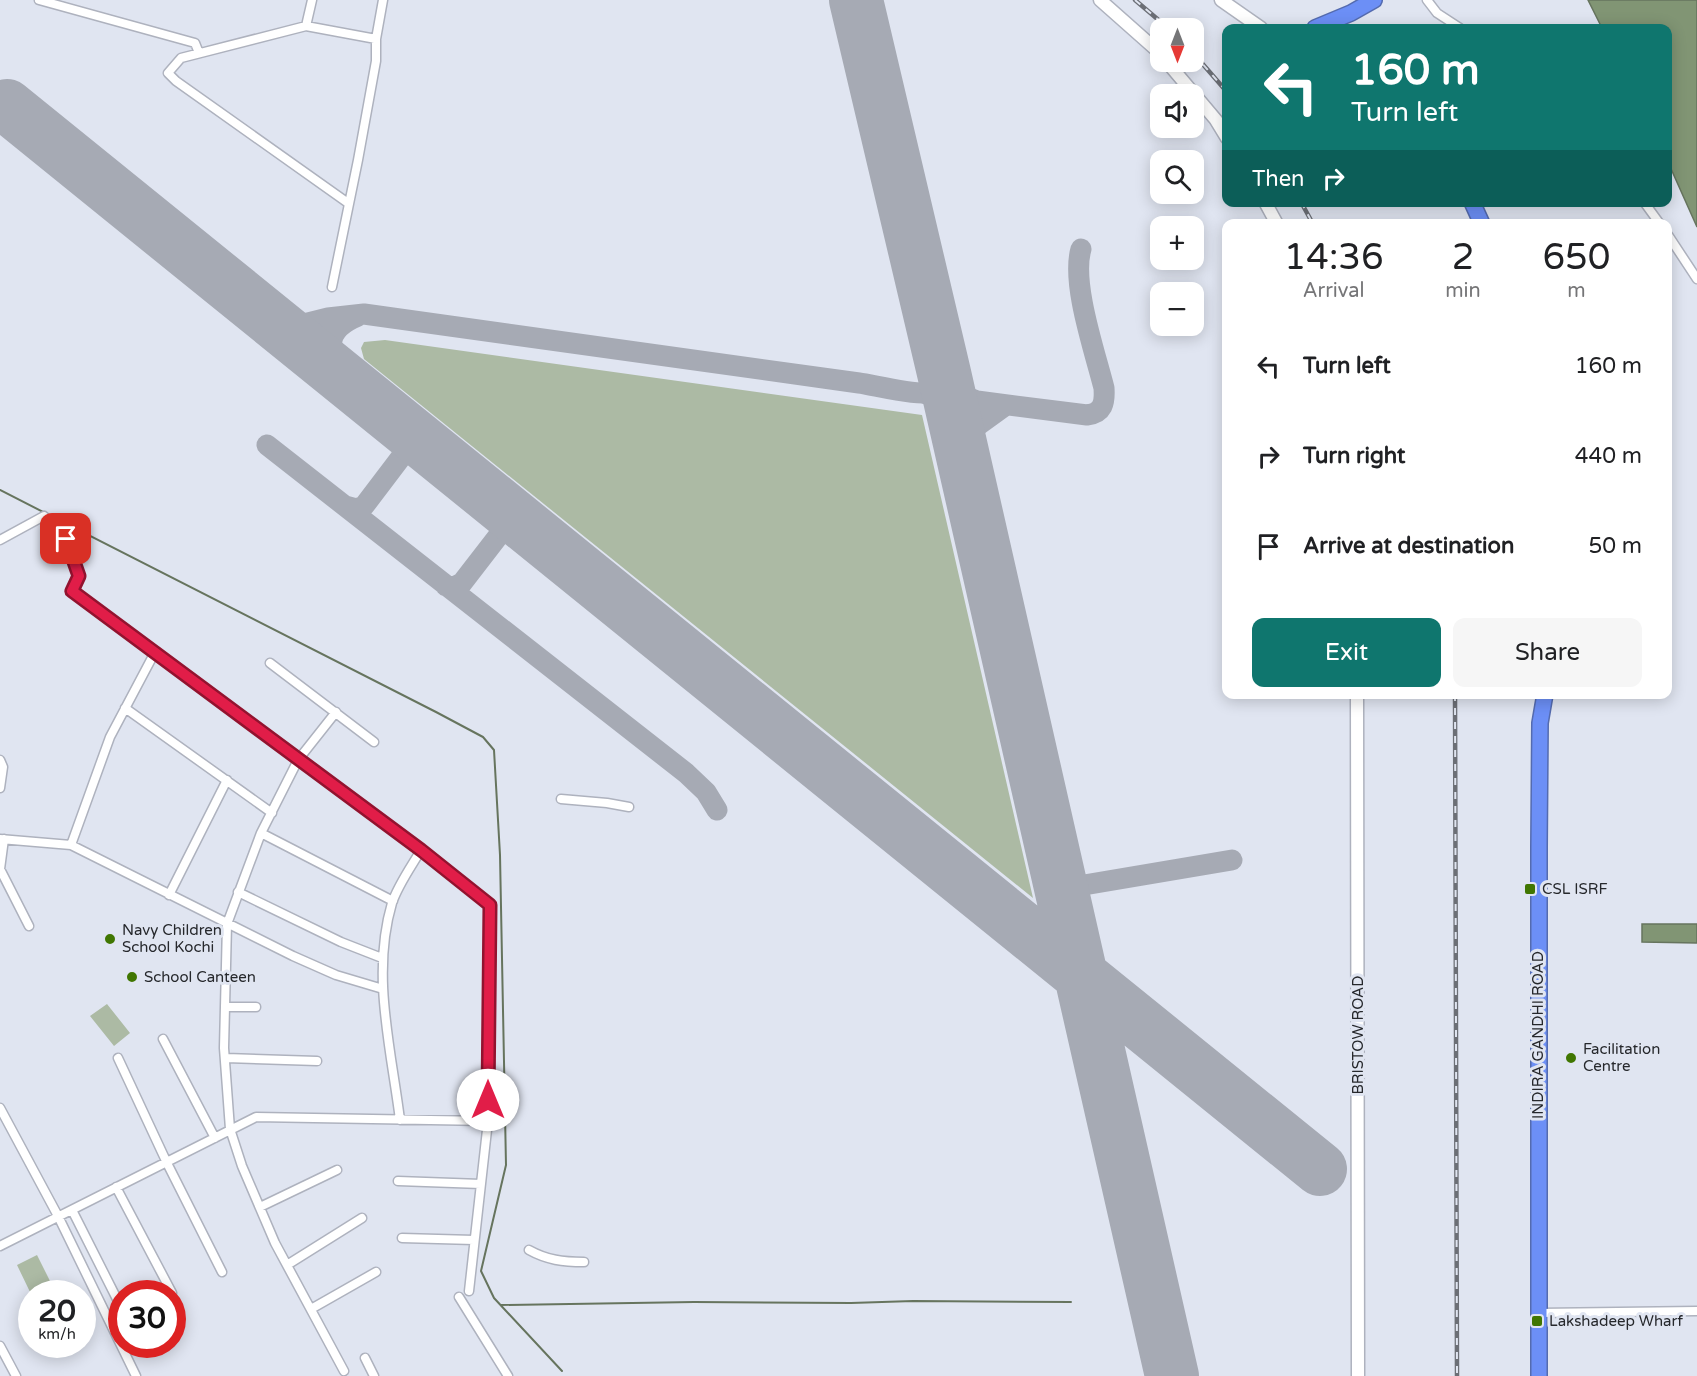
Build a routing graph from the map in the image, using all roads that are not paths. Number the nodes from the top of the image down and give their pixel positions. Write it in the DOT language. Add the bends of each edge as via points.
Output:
graph roads {
  1 [pos="39,0"];
  2 [pos="312,0"];
  3 [pos="383,0"];
  4 [pos="1100,0"];
  5 [pos="1221,0"];
  6 [pos="1374,0"];
  7 [pos="1427,0"];
  8 [pos="1254,24"];
  9 [pos="1325,24"];
  10 [pos="1454,24"];
  11 [pos="306,26"];
  12 [pos="376,39"];
  13 [pos="1150,44"];
  14 [pos="200,53"];
  15 [pos="1175,72"];
  16 [pos="1222,130"];
  17 [pos="348,203"];
  18 [pos="1672,241"];
  19 [pos="1697,279"];
  20 [pos="332,287"];
  21 [pos="0,540"];
  22 [pos="155,652"];
  23 [pos="270,663"];
  24 [pos="1357,699"];
  25 [pos="1544,699"];
  26 [pos="125,708"];
  27 [pos="336,712"];
  28 [pos="374,742"];
  29 [pos="0,760"];
  30 [pos="298,760"];
  31 [pos="227,780"];
  32 [pos="0,788"];
  33 [pos="561,799"];
  34 [pos="629,807"];
  35 [pos="272,813"];
  36 [pos="261,833"];
  37 [pos="2,839"];
  38 [pos="71,845"];
  39 [pos="421,850"];
  40 [pos="238,892"];
  41 [pos="169,895"];
  42 [pos="393,901"];
  43 [pos="227,924"];
  44 [pos="29,926"];
  45 [pos="382,958"];
  46 [pos="383,989"];
  47 [pos="226,1006"];
  48 [pos="256,1007"];
  49 [pos="163,1039"];
  50 [pos="118,1058"];
  51 [pos="226,1058"];
  52 [pos="317,1061"];
  53 [pos="0,1108"];
  54 [pos="400,1120"];
  55 [pos="488,1121"];
  56 [pos="230,1130"];
  57 [pos="215,1137"];
  58 [pos="167,1163"];
  59 [pos="337,1170"];
  60 [pos="398,1181"];
  61 [pos="481,1184"];
  62 [pos="116,1187"];
  63 [pos="260,1207"];
  64 [pos="72,1210"];
  65 [pos="58,1216"];
  66 [pos="362,1218"];
  67 [pos="402,1238"];
  68 [pos="474,1240"];
  69 [pos="0,1246"];
  70 [pos="529,1250"];
  71 [pos="584,1262"];
  72 [pos="287,1265"];
  73 [pos="222,1272"];
  74 [pos="376,1272"];
  75 [pos="164,1280"];
  76 [pos="108,1281"];
  77 [pos="469,1291"];
  78 [pos="459,1297"];
  79 [pos="311,1309"];
  80 [pos="1697,1311"];
  81 [pos="1539,1313"];
  82 [pos="0,1346"];
  83 [pos="364,1358"];
  84 [pos="344,1371"];
  85 [pos="16,1376"];
  86 [pos="136,1376"];
  87 [pos="374,1376"];
  88 [pos="508,1376"];
  89 [pos="1358,1376"];
  90 [pos="1539,1376"];
  1 -- 14 [label="street" via="195,43"];
  2 -- 11 [label="street"];
  3 -- 12 [label="street"];
  4 -- 13 [label="street"];
  5 -- 8 [label="street"];
  6 -- 9 [label="highway"];
  7 -- 10 [label="street" via="1437,13"];
  11 -- 12 [label="street"];
  11 -- 14 [label="street"];
  12 -- 17 [label="street" via="376,61"];
  14 -- 17 [label="street" via="181,58 168,73"];
  15 -- 16 [label="street"];
  17 -- 20 [label="street"];
  18 -- 19 [label="street"];
  21 -- 22 [label="street" via="45,516 66,539 79,576 72,591"];
  22 -- 26 [label="street"];
  22 -- 30 [label="street"];
  23 -- 27 [label="street"];
  24 -- 89 [label="street, BRISTOW ROAD"];
  25 -- 81 [label="highway, INDIRA GANDHI ROAD" via="1540,723"];
  26 -- 31 [label="street"];
  26 -- 38 [label="street" via="98,766"];
  27 -- 28 [label="street"];
  27 -- 30 [label="street"];
  29 -- 32 [label="street"];
  30 -- 35 [label="street"];
  30 -- 39 [label="street"];
  31 -- 35 [label="street"];
  31 -- 41 [label="street"];
  33 -- 34 [label="street"];
  35 -- 36 [label="street"];
  36 -- 40 [label="street"];
  36 -- 42 [label="street"];
  37 -- 38 [label="street"];
  37 -- 44 [label="street" via="0,869"];
  38 -- 41 [label="street"];
  39 -- 42 [label="street"];
  39 -- 55 [label="street" via="490,905"];
  40 -- 43 [label="street"];
  40 -- 45 [label="street"];
  41 -- 43 [label="street"];
  42 -- 45 [label="street"];
  43 -- 46 [label="street" via="336,975"];
  43 -- 47 [label="street"];
  45 -- 46 [label="street"];
  46 -- 54 [label="street"];
  47 -- 48 [label="street"];
  47 -- 51 [label="street"];
  49 -- 57 [label="street"];
  50 -- 58 [label="street"];
  51 -- 52 [label="street"];
  51 -- 56 [label="street"];
  53 -- 65 [label="street"];
  54 -- 55 [label="street"];
  54 -- 56 [label="street" via="256,1117"];
  55 -- 61 [label="street"];
  56 -- 57 [label="street"];
  56 -- 63 [label="street"];
  57 -- 58 [label="street"];
  58 -- 62 [label="street"];
  58 -- 73 [label="street"];
  59 -- 63 [label="street"];
  60 -- 61 [label="street"];
  61 -- 68 [label="street"];
  62 -- 64 [label="street"];
  62 -- 75 [label="street"];
  63 -- 72 [label="street"];
  64 -- 65 [label="street"];
  64 -- 76 [label="street"];
  65 -- 69 [label="street"];
  65 -- 86 [label="street"];
  66 -- 72 [label="street"];
  67 -- 68 [label="street"];
  68 -- 77 [label="street"];
  70 -- 71 [label="street" via="553,1260"];
  72 -- 79 [label="street"];
  74 -- 79 [label="street"];
  78 -- 88 [label="street"];
  79 -- 84 [label="street"];
  80 -- 81 [label="street"];
  81 -- 90 [label="highway, INDIRA GANDHI ROAD"];
  82 -- 85 [label="street"];
  83 -- 87 [label="street"];
}
